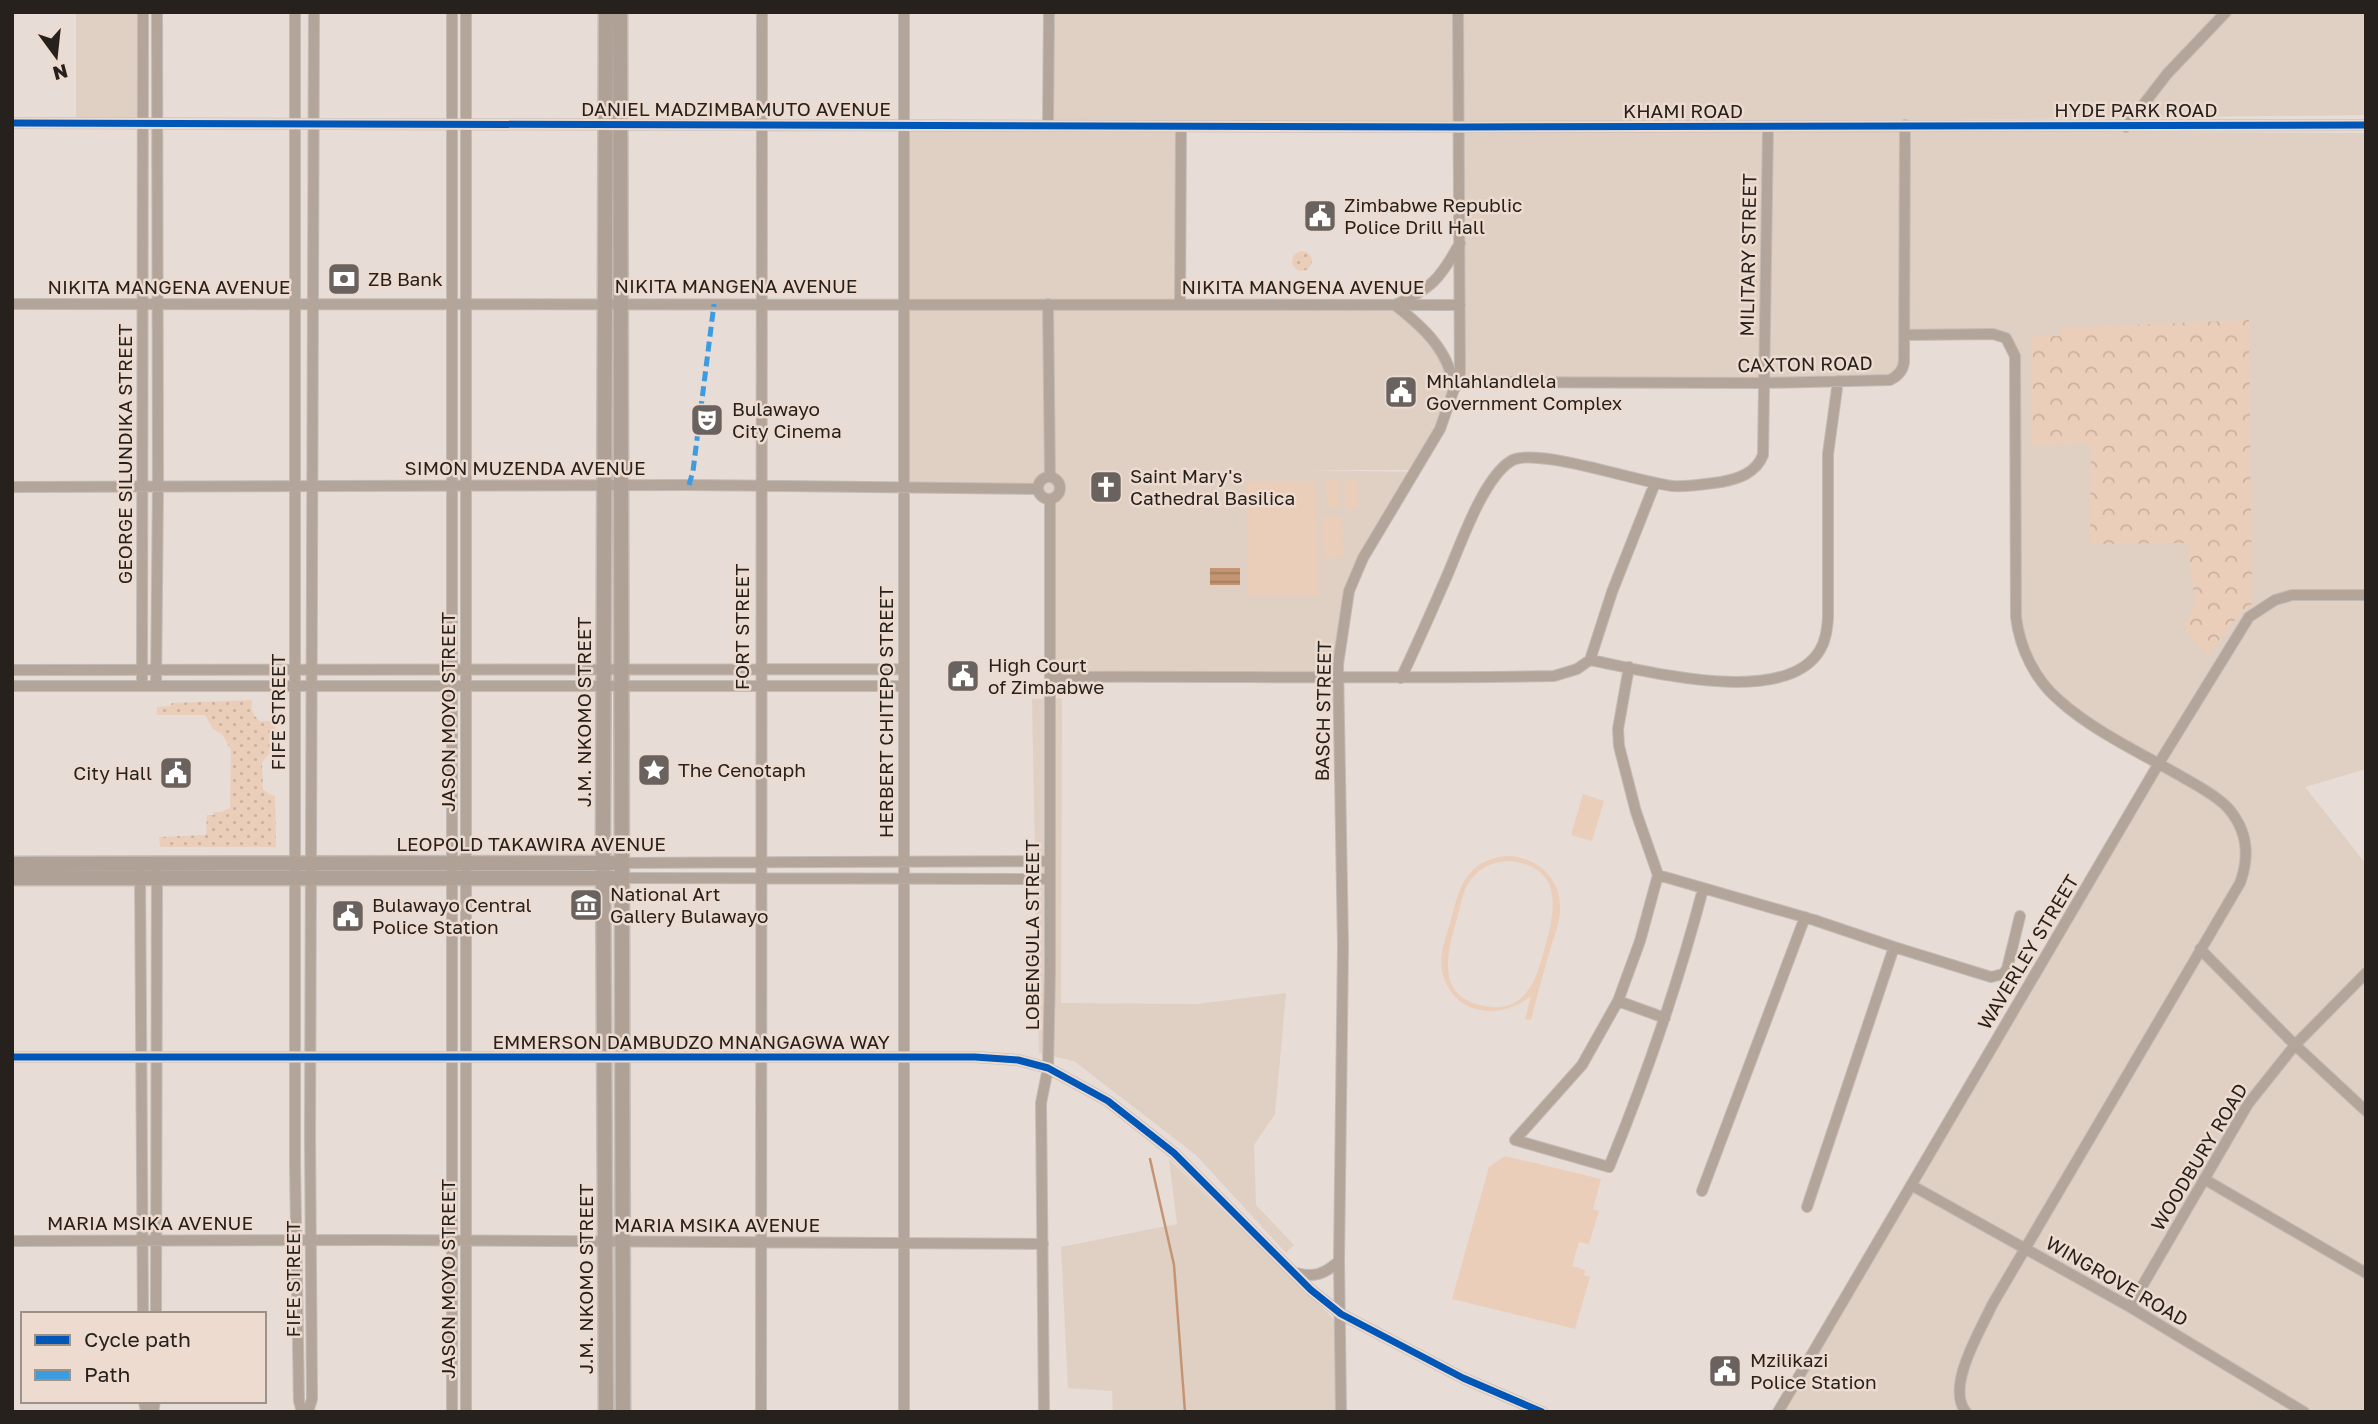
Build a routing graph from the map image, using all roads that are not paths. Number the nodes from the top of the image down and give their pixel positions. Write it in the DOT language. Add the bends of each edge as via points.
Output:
graph roads {
  1 [pos="143,12"];
  2 [pos="157,12"];
  3 [pos="295,12"];
  4 [pos="314,12"];
  5 [pos="452,12"];
  6 [pos="466,12"];
  7 [pos="606,12"];
  8 [pos="620,12"];
  9 [pos="762,12"];
  10 [pos="904,12"];
  11 [pos="1049,12"];
  12 [pos="1458,12"];
  13 [pos="2226,12"];
  14 [pos="12,123"];
  15 [pos="144,123"];
  16 [pos="156,123"];
  17 [pos="295,124"];
  18 [pos="314,124"];
  19 [pos="452,124"];
  20 [pos="466,124"];
  21 [pos="613,124"];
  22 [pos="761,125"];
  23 [pos="903,125"];
  24 [pos="1905,125"];
  25 [pos="2366,125"];
  26 [pos="1048,126"];
  27 [pos="1181,126"];
  28 [pos="1460,127"];
  29 [pos="1768,127"];
  30 [pos="2126,127"];
  31 [pos="1461,243"];
  32 [pos="12,304"];
  33 [pos="143,304"];
  34 [pos="158,304"];
  35 [pos="295,304"];
  36 [pos="313,304"];
  37 [pos="452,304"];
  38 [pos="466,304"];
  39 [pos="612,304"];
  40 [pos="761,304"];
  41 [pos="903,304"];
  42 [pos="1048,304"];
  43 [pos="1180,304"];
  44 [pos="1395,305"];
  45 [pos="1460,305"];
  46 [pos="1904,335"];
  47 [pos="1838,381"];
  48 [pos="1763,383"];
  49 [pos="1457,386"];
  50 [pos="1050,477"];
  51 [pos="1655,483"];
  52 [pos="142,486"];
  53 [pos="158,486"];
  54 [pos="295,486"];
  55 [pos="313,486"];
  56 [pos="452,486"];
  57 [pos="466,486"];
  58 [pos="612,486"];
  59 [pos="760,486"];
  60 [pos="12,487"];
  61 [pos="903,487"];
  62 [pos="1037,489"];
  63 [pos="1050,499"];
  64 [pos="2366,594"];
  65 [pos="1590,660"];
  66 [pos="1629,667"];
  67 [pos="620,669"];
  68 [pos="760,669"];
  69 [pos="904,669"];
  70 [pos="12,670"];
  71 [pos="142,670"];
  72 [pos="156,670"];
  73 [pos="295,670"];
  74 [pos="312,670"];
  75 [pos="452,670"];
  76 [pos="466,670"];
  77 [pos="604,670"];
  78 [pos="1338,676"];
  79 [pos="1049,677"];
  80 [pos="1401,678"];
  81 [pos="12,685"];
  82 [pos="156,685"];
  83 [pos="142,686"];
  84 [pos="295,686"];
  85 [pos="312,686"];
  86 [pos="452,686"];
  87 [pos="466,686"];
  88 [pos="604,686"];
  89 [pos="620,686"];
  90 [pos="760,686"];
  91 [pos="904,686"];
  92 [pos="2159,763"];
  93 [pos="760,861"];
  94 [pos="904,861"];
  95 [pos="1050,861"];
  96 [pos="12,864"];
  97 [pos="603,870"];
  98 [pos="621,870"];
  99 [pos="312,871"];
  100 [pos="459,871"];
  101 [pos="140,872"];
  102 [pos="157,872"];
  103 [pos="295,872"];
  104 [pos="1658,875"];
  105 [pos="12,878"];
  106 [pos="760,878"];
  107 [pos="904,879"];
  108 [pos="1050,879"];
  109 [pos="1703,889"];
  110 [pos="2020,916"];
  111 [pos="1805,917"];
  112 [pos="1894,947"];
  113 [pos="2200,949"];
  114 [pos="2366,973"];
  115 [pos="1618,1001"];
  116 [pos="1665,1018"];
  117 [pos="2295,1045"];
  118 [pos="12,1057"];
  119 [pos="140,1057"];
  120 [pos="156,1057"];
  121 [pos="295,1057"];
  122 [pos="311,1057"];
  123 [pos="452,1057"];
  124 [pos="466,1057"];
  125 [pos="602,1057"];
  126 [pos="622,1057"];
  127 [pos="761,1057"];
  128 [pos="904,1058"];
  129 [pos="1048,1068"];
  130 [pos="2366,1111"];
  131 [pos="2204,1179"];
  132 [pos="1911,1185"];
  133 [pos="1702,1191"];
  134 [pos="1807,1207"];
  135 [pos="296,1240"];
  136 [pos="311,1240"];
  137 [pos="12,1241"];
  138 [pos="142,1241"];
  139 [pos="156,1241"];
  140 [pos="452,1241"];
  141 [pos="466,1241"];
  142 [pos="605,1241"];
  143 [pos="622,1241"];
  144 [pos="761,1242"];
  145 [pos="904,1243"];
  146 [pos="1043,1244"];
  147 [pos="2024,1248"];
  148 [pos="1339,1261"];
  149 [pos="1293,1272"];
  150 [pos="2366,1273"];
  151 [pos="2130,1307"];
  152 [pos="143,1312"];
  153 [pos="156,1312"];
  154 [pos="1341,1314"];
  155 [pos="302,1412"];
  156 [pos="308,1412"];
  157 [pos="452,1412"];
  158 [pos="466,1412"];
  159 [pos="606,1412"];
  160 [pos="623,1412"];
  161 [pos="761,1412"];
  162 [pos="904,1412"];
  163 [pos="1044,1412"];
  164 [pos="1341,1412"];
  165 [pos="1542,1412"];
  166 [pos="1778,1412"];
  167 [pos="1966,1412"];
  168 [pos="2304,1412"];
  1 -- 15 [label="street, GEORGE SILUNDIKA STREET"];
  2 -- 16 [label="street, GEORGE SILUNDIKA STREET"];
  3 -- 17 [label="street, FIFE STREET"];
  4 -- 18 [label="street, FIFE STREET"];
  5 -- 19 [label="street, JASON MOYO STREET"];
  6 -- 20 [label="street, JASON MOYO STREET"];
  7 -- 21 [label="highway, J.M. NKOMO STREET"];
  8 -- 21 [label="highway, J.M. NKOMO STREET"];
  9 -- 22 [label="street, FORT STREET"];
  10 -- 23 [label="street, HERBERT CHITEPO STREET"];
  11 -- 26 [label="street"];
  12 -- 28 [label="street, BASCH STREET"];
  13 -- 30 [label="street" via="2167,74"];
  14 -- 15 [label="street, DANIEL MADZIMBAMUTO AVENUE"];
  15 -- 16 [label="street, DANIEL MADZIMBAMUTO AVENUE"];
  15 -- 33 [label="street, GEORGE SILUNDIKA STREET"];
  16 -- 17 [label="street, DANIEL MADZIMBAMUTO AVENUE"];
  16 -- 34 [label="street, GEORGE SILUNDIKA STREET"];
  17 -- 18 [label="street, DANIEL MADZIMBAMUTO AVENUE"];
  17 -- 35 [label="street, FIFE STREET"];
  18 -- 19 [label="street, DANIEL MADZIMBAMUTO AVENUE"];
  18 -- 36 [label="street, FIFE STREET"];
  19 -- 20 [label="street, DANIEL MADZIMBAMUTO AVENUE"];
  19 -- 37 [label="street, JASON MOYO STREET"];
  20 -- 21 [label="street, DANIEL MADZIMBAMUTO AVENUE"];
  20 -- 38 [label="street, JASON MOYO STREET"];
  21 -- 22 [label="street, DANIEL MADZIMBAMUTO AVENUE"];
  21 -- 39 [label="highway, J.M. NKOMO STREET"];
  22 -- 23 [label="street, DANIEL MADZIMBAMUTO AVENUE"];
  22 -- 40 [label="street, FORT STREET"];
  23 -- 26 [label="street, DANIEL MADZIMBAMUTO AVENUE"];
  23 -- 41 [label="street, HERBERT CHITEPO STREET"];
  24 -- 29 [label="street, KHAMI ROAD"];
  24 -- 30 [label="street, HYDE PARK ROAD"];
  24 -- 46 [label="street, CAXTON ROAD"];
  25 -- 30 [label="street, HYDE PARK ROAD"];
  26 -- 27 [label="street, DANIEL MADZIMBAMUTO AVENUE"];
  27 -- 28 [label="street, DANIEL MADZIMBAMUTO AVENUE"];
  27 -- 43 [label="street"];
  28 -- 29 [label="street, KHAMI ROAD"];
  28 -- 31 [label="street, BASCH STREET"];
  29 -- 48 [label="street, MILITARY STREET"];
  31 -- 44 [label="street" via="1436,281"];
  31 -- 45 [label="street, BASCH STREET"];
  32 -- 33 [label="street, NIKITA MANGENA AVENUE"];
  33 -- 34 [label="street, NIKITA MANGENA AVENUE"];
  33 -- 52 [label="street, GEORGE SILUNDIKA STREET"];
  34 -- 35 [label="street, NIKITA MANGENA AVENUE"];
  34 -- 53 [label="street, GEORGE SILUNDIKA STREET"];
  35 -- 36 [label="street, NIKITA MANGENA AVENUE"];
  35 -- 54 [label="street, FIFE STREET"];
  36 -- 37 [label="street, NIKITA MANGENA AVENUE"];
  36 -- 55 [label="street, FIFE STREET"];
  37 -- 38 [label="street, NIKITA MANGENA AVENUE"];
  37 -- 56 [label="street, JASON MOYO STREET"];
  38 -- 39 [label="street, NIKITA MANGENA AVENUE"];
  38 -- 57 [label="street, JASON MOYO STREET"];
  39 -- 40 [label="street, NIKITA MANGENA AVENUE"];
  39 -- 58 [label="highway, J.M. NKOMO STREET"];
  40 -- 41 [label="street, NIKITA MANGENA AVENUE"];
  40 -- 59 [label="street, FORT STREET"];
  41 -- 42 [label="street, NIKITA MANGENA AVENUE"];
  41 -- 61 [label="street, HERBERT CHITEPO STREET"];
  42 -- 43 [label="street, NIKITA MANGENA AVENUE"];
  42 -- 50 [label="street, LOBENGULA STREET"];
  43 -- 44 [label="street, NIKITA MANGENA AVENUE"];
  44 -- 45 [label="street, NIKITA MANGENA AVENUE"];
  44 -- 49 [label="street" via="1438,345"];
  45 -- 49 [label="street, BASCH STREET"];
  46 -- 47 [label="street, CAXTON ROAD" via="1903,367 1896,378"];
  46 -- 92 [label="street" via="2000,335 2010,342 2015,356 2018,632 2032,667 2061,702"];
  47 -- 48 [label="street, CAXTON ROAD"];
  47 -- 66 [label="street" via="1828,454 1828,618 1821,648 1798,669 1752,682 1724,683"];
  48 -- 49 [label="street, CAXTON ROAD"];
  48 -- 51 [label="street, MILITARY STREET" via="1763,455 1752,471 1736,480 1711,484"];
  49 -- 78 [label="street, BASCH STREET" via="1440,429 1351,584"];
  50 -- 62 [label="street" via="1041,480"];
  50 -- 63 [label="street, LOBENGULA STREET" via="1060,486 1058,495"];
  51 -- 65 [label="street"];
  51 -- 80 [label="street, MILITARY STREET" via="1534,458 1519,457 1505,466 1476,508"];
  52 -- 53 [label="street, SIMON MUZENDA AVENUE"];
  52 -- 60 [label="street, SIMON MUZENDA AVENUE"];
  52 -- 71 [label="street, GEORGE SILUNDIKA STREET"];
  53 -- 54 [label="street, SIMON MUZENDA AVENUE"];
  53 -- 72 [label="street, GEORGE SILUNDIKA STREET"];
  54 -- 55 [label="street, SIMON MUZENDA AVENUE"];
  54 -- 73 [label="street, FIFE STREET"];
  55 -- 56 [label="street, SIMON MUZENDA AVENUE"];
  55 -- 74 [label="street, FIFE STREET"];
  56 -- 57 [label="street, SIMON MUZENDA AVENUE"];
  56 -- 75 [label="street, JASON MOYO STREET"];
  57 -- 58 [label="street, SIMON MUZENDA AVENUE"];
  57 -- 76 [label="street, JASON MOYO STREET"];
  58 -- 59 [label="street, SIMON MUZENDA AVENUE"];
  58 -- 67 [label="highway, J.M. NKOMO STREET"];
  58 -- 77 [label="highway, J.M. NKOMO STREET"];
  59 -- 61 [label="street, SIMON MUZENDA AVENUE"];
  59 -- 68 [label="street, FORT STREET"];
  61 -- 62 [label="street, SIMON MUZENDA AVENUE"];
  61 -- 69 [label="street, HERBERT CHITEPO STREET"];
  62 -- 63 [label="street"];
  63 -- 79 [label="street, LOBENGULA STREET"];
  64 -- 92 [label="street, WAVERLEY STREET" via="2292,595 2249,617"];
  65 -- 66 [label="street"];
  65 -- 80 [label="street" via="1554,676"];
  66 -- 104 [label="street" via="1618,729 1620,757"];
  67 -- 68 [label="street"];
  67 -- 77 [label="street"];
  67 -- 89 [label="highway, J.M. NKOMO STREET"];
  68 -- 69 [label="street"];
  68 -- 90 [label="street, FORT STREET"];
  69 -- 91 [label="street, HERBERT CHITEPO STREET"];
  70 -- 71 [label="street"];
  71 -- 72 [label="street"];
  71 -- 83 [label="street, GEORGE SILUNDIKA STREET"];
  72 -- 73 [label="street"];
  72 -- 82 [label="street, GEORGE SILUNDIKA STREET"];
  73 -- 74 [label="street"];
  73 -- 84 [label="street, FIFE STREET"];
  74 -- 75 [label="street"];
  74 -- 85 [label="street, FIFE STREET"];
  75 -- 76 [label="street"];
  75 -- 86 [label="street, JASON MOYO STREET"];
  76 -- 77 [label="street"];
  76 -- 87 [label="street, JASON MOYO STREET"];
  77 -- 88 [label="highway, J.M. NKOMO STREET"];
  78 -- 79 [label="street"];
  78 -- 80 [label="street"];
  78 -- 148 [label="street, BASCH STREET" via="1343,946"];
  79 -- 95 [label="street, LOBENGULA STREET"];
  81 -- 83 [label="street"];
  82 -- 83 [label="street"];
  82 -- 84 [label="street"];
  84 -- 85 [label="street"];
  84 -- 103 [label="street, FIFE STREET"];
  85 -- 86 [label="street"];
  85 -- 99 [label="street, FIFE STREET"];
  86 -- 87 [label="street"];
  86 -- 100 [label="street, JASON MOYO STREET"];
  87 -- 88 [label="street"];
  87 -- 100 [label="street, JASON MOYO STREET"];
  88 -- 89 [label="street"];
  88 -- 97 [label="highway, J.M. NKOMO STREET"];
  89 -- 90 [label="street"];
  89 -- 98 [label="highway, J.M. NKOMO STREET"];
  90 -- 91 [label="street"];
  90 -- 93 [label="street, FORT STREET"];
  91 -- 94 [label="street, HERBERT CHITEPO STREET"];
  92 -- 113 [label="street" via="2226,806 2245,842 2246,867 2240,883"];
  92 -- 132 [label="street, WAVERLEY STREET"];
  93 -- 94 [label="street, LEOPOLD TAKAWIRA AVENUE"];
  93 -- 98 [label="street, LEOPOLD TAKAWIRA AVENUE"];
  93 -- 106 [label="street, FORT STREET"];
  94 -- 95 [label="street, LEOPOLD TAKAWIRA AVENUE"];
  94 -- 107 [label="street, HERBERT CHITEPO STREET"];
  95 -- 108 [label="street, LOBENGULA STREET"];
  96 -- 101 [label="highway, LEOPOLD TAKAWIRA AVENUE"];
  97 -- 98 [label="highway, LEOPOLD TAKAWIRA AVENUE"];
  97 -- 100 [label="highway, LEOPOLD TAKAWIRA AVENUE"];
  97 -- 125 [label="highway, J.M. NKOMO STREET"];
  98 -- 106 [label="street, LEOPOLD TAKAWIRA AVENUE"];
  98 -- 126 [label="highway, J.M. NKOMO STREET"];
  99 -- 100 [label="highway, LEOPOLD TAKAWIRA AVENUE"];
  99 -- 103 [label="highway, LEOPOLD TAKAWIRA AVENUE"];
  99 -- 122 [label="street, FIFE STREET"];
  100 -- 123 [label="street, JASON MOYO STREET"];
  100 -- 124 [label="street, JASON MOYO STREET"];
  101 -- 102 [label="highway, LEOPOLD TAKAWIRA AVENUE"];
  101 -- 105 [label="highway, LEOPOLD TAKAWIRA AVENUE"];
  101 -- 119 [label="street"];
  102 -- 103 [label="highway, LEOPOLD TAKAWIRA AVENUE"];
  102 -- 120 [label="street"];
  103 -- 121 [label="street, FIFE STREET"];
  104 -- 109 [label="street"];
  104 -- 115 [label="street"];
  106 -- 107 [label="street, LEOPOLD TAKAWIRA AVENUE"];
  106 -- 127 [label="street, FORT STREET"];
  107 -- 108 [label="street, LEOPOLD TAKAWIRA AVENUE"];
  107 -- 128 [label="street, HERBERT CHITEPO STREET"];
  108 -- 129 [label="street, LOBENGULA STREET"];
  109 -- 111 [label="street"];
  109 -- 116 [label="street"];
  110 -- 112 [label="street" via="2007,969 1998,976"];
  111 -- 112 [label="street"];
  111 -- 133 [label="street"];
  112 -- 134 [label="street"];
  113 -- 117 [label="street"];
  113 -- 147 [label="street"];
  114 -- 117 [label="street, WOODBURY ROAD"];
  115 -- 116 [label="street"];
  115 -- 116 [label="street" via="1582,1065 1515,1140 1609,1167"];
  117 -- 130 [label="street"];
  117 -- 131 [label="street, WOODBURY ROAD" via="2248,1104"];
  118 -- 119 [label="street, EMMERSON DAMBUDZO MNANGAGWA WAY"];
  119 -- 120 [label="street, EMMERSON DAMBUDZO MNANGAGWA WAY"];
  119 -- 138 [label="street"];
  120 -- 121 [label="street, EMMERSON DAMBUDZO MNANGAGWA WAY"];
  120 -- 139 [label="street"];
  121 -- 122 [label="street, EMMERSON DAMBUDZO MNANGAGWA WAY"];
  121 -- 135 [label="street, FIFE STREET"];
  122 -- 123 [label="street, EMMERSON DAMBUDZO MNANGAGWA WAY"];
  122 -- 136 [label="street, FIFE STREET"];
  123 -- 124 [label="street, EMMERSON DAMBUDZO MNANGAGWA WAY"];
  123 -- 140 [label="street, JASON MOYO STREET"];
  124 -- 125 [label="street, EMMERSON DAMBUDZO MNANGAGWA WAY"];
  124 -- 141 [label="street, JASON MOYO STREET"];
  125 -- 126 [label="street, EMMERSON DAMBUDZO MNANGAGWA WAY"];
  125 -- 142 [label="highway, J.M. NKOMO STREET"];
  126 -- 127 [label="street, EMMERSON DAMBUDZO MNANGAGWA WAY"];
  126 -- 143 [label="highway, J.M. NKOMO STREET"];
  127 -- 128 [label="street, EMMERSON DAMBUDZO MNANGAGWA WAY"];
  127 -- 144 [label="street, FORT STREET"];
  128 -- 129 [label="street, EMMERSON DAMBUDZO MNANGAGWA WAY" via="1018,1060"];
  128 -- 145 [label="street, HERBERT CHITEPO STREET"];
  129 -- 146 [label="street, LOBENGULA STREET" via="1041,1103"];
  129 -- 149 [label="street, EMMERSON DAMBUDZO MNANGAGWA WAY" via="1108,1101 1174,1153"];
  131 -- 150 [label="street"];
  131 -- 151 [label="street, WOODBURY ROAD"];
  132 -- 147 [label="street, WINGROVE ROAD"];
  132 -- 166 [label="street, WAVERLEY STREET"];
  135 -- 136 [label="street, MARIA MSIKA AVENUE"];
  135 -- 139 [label="street, MARIA MSIKA AVENUE"];
  135 -- 155 [label="street, FIFE STREET"];
  136 -- 140 [label="street, MARIA MSIKA AVENUE"];
  136 -- 156 [label="street, FIFE STREET" via="312,1399"];
  137 -- 138 [label="street, MARIA MSIKA AVENUE"];
  138 -- 139 [label="street, MARIA MSIKA AVENUE"];
  138 -- 152 [label="street"];
  139 -- 153 [label="street"];
  140 -- 141 [label="street, MARIA MSIKA AVENUE"];
  140 -- 157 [label="street, JASON MOYO STREET"];
  141 -- 142 [label="street, MARIA MSIKA AVENUE"];
  141 -- 158 [label="street, JASON MOYO STREET"];
  142 -- 143 [label="street, MARIA MSIKA AVENUE"];
  142 -- 159 [label="highway, J.M. NKOMO STREET"];
  143 -- 144 [label="street, MARIA MSIKA AVENUE"];
  143 -- 160 [label="highway, J.M. NKOMO STREET"];
  144 -- 145 [label="street, MARIA MSIKA AVENUE"];
  144 -- 161 [label="street, FORT STREET"];
  145 -- 146 [label="street, MARIA MSIKA AVENUE"];
  145 -- 162 [label="street, HERBERT CHITEPO STREET"];
  146 -- 163 [label="street, LOBENGULA STREET"];
  147 -- 151 [label="street, WINGROVE ROAD"];
  147 -- 167 [label="street" via="1992,1305 1961,1377 1958,1393"];
  148 -- 149 [label="street" via="1318,1275"];
  148 -- 154 [label="street, BASCH STREET"];
  149 -- 154 [label="street, EMMERSON DAMBUDZO MNANGAGWA WAY"];
  151 -- 168 [label="street, WINGROVE ROAD"];
  154 -- 164 [label="street, BASCH STREET"];
  154 -- 165 [label="street" via="1463,1378"];
}
